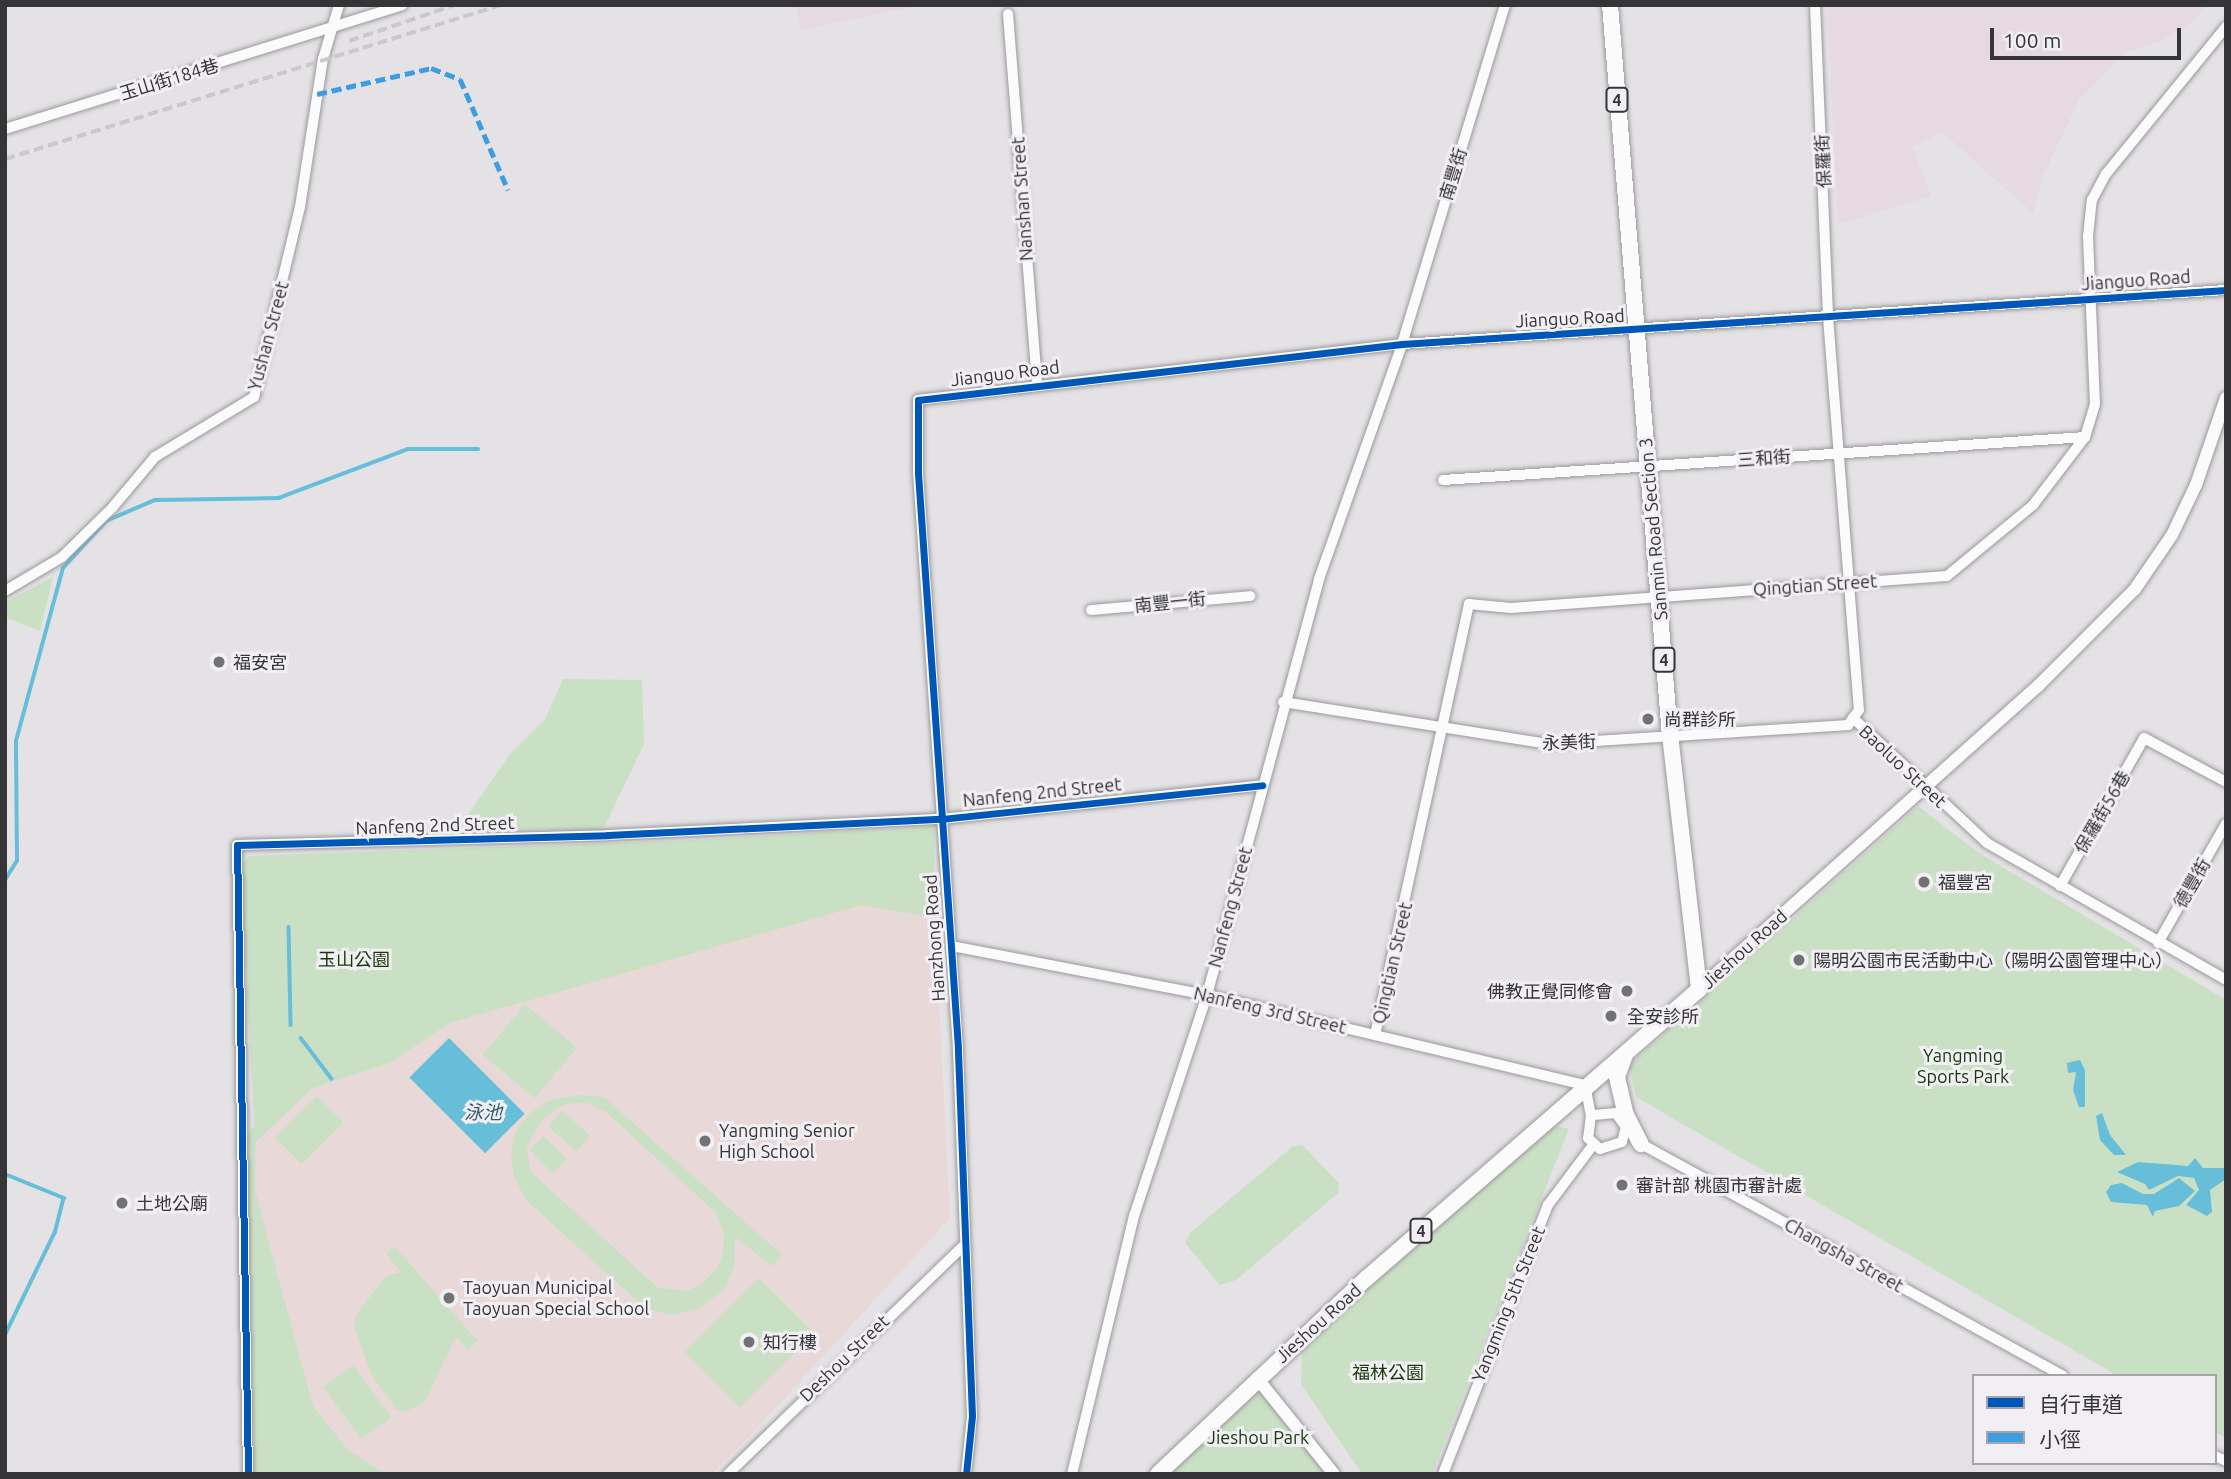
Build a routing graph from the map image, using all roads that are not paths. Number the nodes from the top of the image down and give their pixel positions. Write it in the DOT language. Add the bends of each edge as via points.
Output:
graph roads {
  1 [pos="339,5"];
  2 [pos="402,5"];
  3 [pos="1505,5"];
  4 [pos="1610,5"];
  5 [pos="1815,5"];
  6 [pos="1008,14"];
  7 [pos="2226,27"];
  8 [pos="333,29"];
  9 [pos="5,129"];
  10 [pos="2226,290"];
  11 [pos="2092,299"];
  12 [pos="1828,317"];
  13 [pos="1636,330"];
  14 [pos="1402,344"];
  15 [pos="1037,384"];
  16 [pos="2226,398"];
  17 [pos="918,400"];
  18 [pos="2085,437"];
  19 [pos="1838,453"];
  20 [pos="1647,466"];
  21 [pos="1443,480"];
  22 [pos="1847,583"];
  23 [pos="5,591"];
  24 [pos="1658,595"];
  25 [pos="1250,596"];
  26 [pos="1091,610"];
  27 [pos="1283,702"];
  28 [pos="1853,718"];
  29 [pos="1443,730"];
  30 [pos="1670,736"];
  31 [pos="2226,782"];
  32 [pos="1262,785"];
  33 [pos="1925,788"];
  34 [pos="941,819"];
  35 [pos="2226,824"];
  36 [pos="2060,886"];
  37 [pos="2158,943"];
  38 [pos="952,946"];
  39 [pos="2226,980"];
  40 [pos="1699,989"];
  41 [pos="1207,995"];
  42 [pos="1375,1035"];
  43 [pos="1625,1055"];
  44 [pos="1586,1085"];
  45 [pos="1591,1115"];
  46 [pos="1625,1135"];
  47 [pos="1593,1144"];
  48 [pos="1641,1144"];
  49 [pos="963,1246"];
  50 [pos="2059,1374"];
  51 [pos="1257,1378"];
  52 [pos="248,1474"];
  53 [pos="728,1474"];
  54 [pos="966,1474"];
  55 [pos="1072,1474"];
  56 [pos="1158,1474"];
  57 [pos="1334,1474"];
  58 [pos="1443,1474"];
  1 -- 8 [label="street, Yushan Street"];
  2 -- 8 [label="street, 玉山街184巷"];
  3 -- 14 [label="street, 南豐街"];
  4 -- 13 [label="main road, Sanmin Road Section 3 / 4"];
  5 -- 12 [label="street, 保羅街"];
  6 -- 15 [label="street, Nanshan Street"];
  7 -- 11 [label="street, Qingtian Street" via="2106,174 2092,200 2088,236"];
  8 -- 9 [label="street, 玉山街184巷"];
  8 -- 23 [label="street, Yushan Street" via="323,59 300,207 254,397 155,457 62,557"];
  10 -- 11 [label="street, Jianguo Road"];
  11 -- 12 [label="street, Jianguo Road"];
  11 -- 18 [label="street, Qingtian Street" via="2095,404"];
  12 -- 13 [label="street, Jianguo Road"];
  12 -- 19 [label="street, Baoluo Street"];
  13 -- 14 [label="street, Jianguo Road"];
  13 -- 20 [label="main road, Sanmin Road Section 3 / 4"];
  14 -- 15 [label="street, Jianguo Road"];
  14 -- 27 [label="street, Nanfeng Street" via="1325,562"];
  15 -- 17 [label="street, Jianguo Road"];
  16 -- 33 [label="street, Jieshou Road" via="2196,485 2151,568 2038,687"];
  17 -- 34 [label="street, Hanzhong Road" via="918,473"];
  18 -- 19 [label="street, 三和街"];
  18 -- 22 [label="street, Qingtian Street" via="2033,505 1948,576"];
  19 -- 20 [label="street, 三和街"];
  19 -- 22 [label="street, Baoluo Street"];
  20 -- 21 [label="street, 三和街"];
  20 -- 24 [label="main road, Sanmin Road Section 3 / 4"];
  22 -- 24 [label="street, Qingtian Street"];
  22 -- 28 [label="street, Baoluo Street" via="1859,710"];
  24 -- 29 [label="street, Qingtian Street" via="1511,608 1469,604"];
  24 -- 30 [label="main road, Sanmin Road Section 3 / 4"];
  25 -- 26 [label="street, 南豐一街"];
  27 -- 29 [label="street, 永美街"];
  27 -- 32 [label="street, Nanfeng Street"];
  28 -- 30 [label="street, 永美街" via="1848,725"];
  28 -- 33 [label="street, Baoluo Street"];
  29 -- 30 [label="street, 永美街" via="1548,744"];
  29 -- 42 [label="street, Qingtian Street"];
  30 -- 40 [label="main road, Sanmin Road Section 3 / 4"];
  31 -- 36 [label="street, 保羅街56巷" via="2144,738"];
  32 -- 34 [label="street, Nanfeng 2nd Street"];
  32 -- 41 [label="street, Nanfeng Street"];
  33 -- 36 [label="street, Baoluo Street" via="1987,843"];
  33 -- 40 [label="street, Jieshou Road"];
  34 -- 38 [label="street, Hanzhong Road"];
  34 -- 52 [label="street, Nanfeng 2nd Street" via="634,834 237,845"];
  35 -- 37 [label="street, 德豐街"];
  36 -- 37 [label="street, Baoluo Street"];
  37 -- 39 [label="street, Baoluo Street"];
  38 -- 41 [label="street, Nanfeng 3rd Street"];
  38 -- 49 [label="street, Hanzhong Road"];
  40 -- 43 [label="main road, Jieshou Road / 4"];
  41 -- 42 [label="street, Nanfeng 3rd Street"];
  41 -- 55 [label="street, Nanfeng Street" via="1134,1216"];
  42 -- 44 [label="street, Nanfeng 3rd Street"];
  43 -- 44 [label="main road, Jieshou Road / 4"];
  43 -- 48 [label="main road" via="1617,1077 1625,1113"];
  44 -- 45 [label="street"];
  44 -- 51 [label="main road, Jieshou Road / 4"];
  45 -- 46 [label="street, Changsha Street" via="1616,1113 1626,1126"];
  45 -- 47 [label="street" via="1586,1130"];
  46 -- 47 [label="street" via="1608,1150"];
  46 -- 48 [label="street, Changsha Street"];
  47 -- 58 [label="street, Yangming 5th Street" via="1548,1205"];
  48 -- 50 [label="street, Changsha Street"];
  49 -- 53 [label="street, Deshou Street"];
  49 -- 54 [label="street, Hanzhong Road" via="972,1416"];
  51 -- 56 [label="main road, Jieshou Road / 4"];
  51 -- 57 [label="street"];
}
